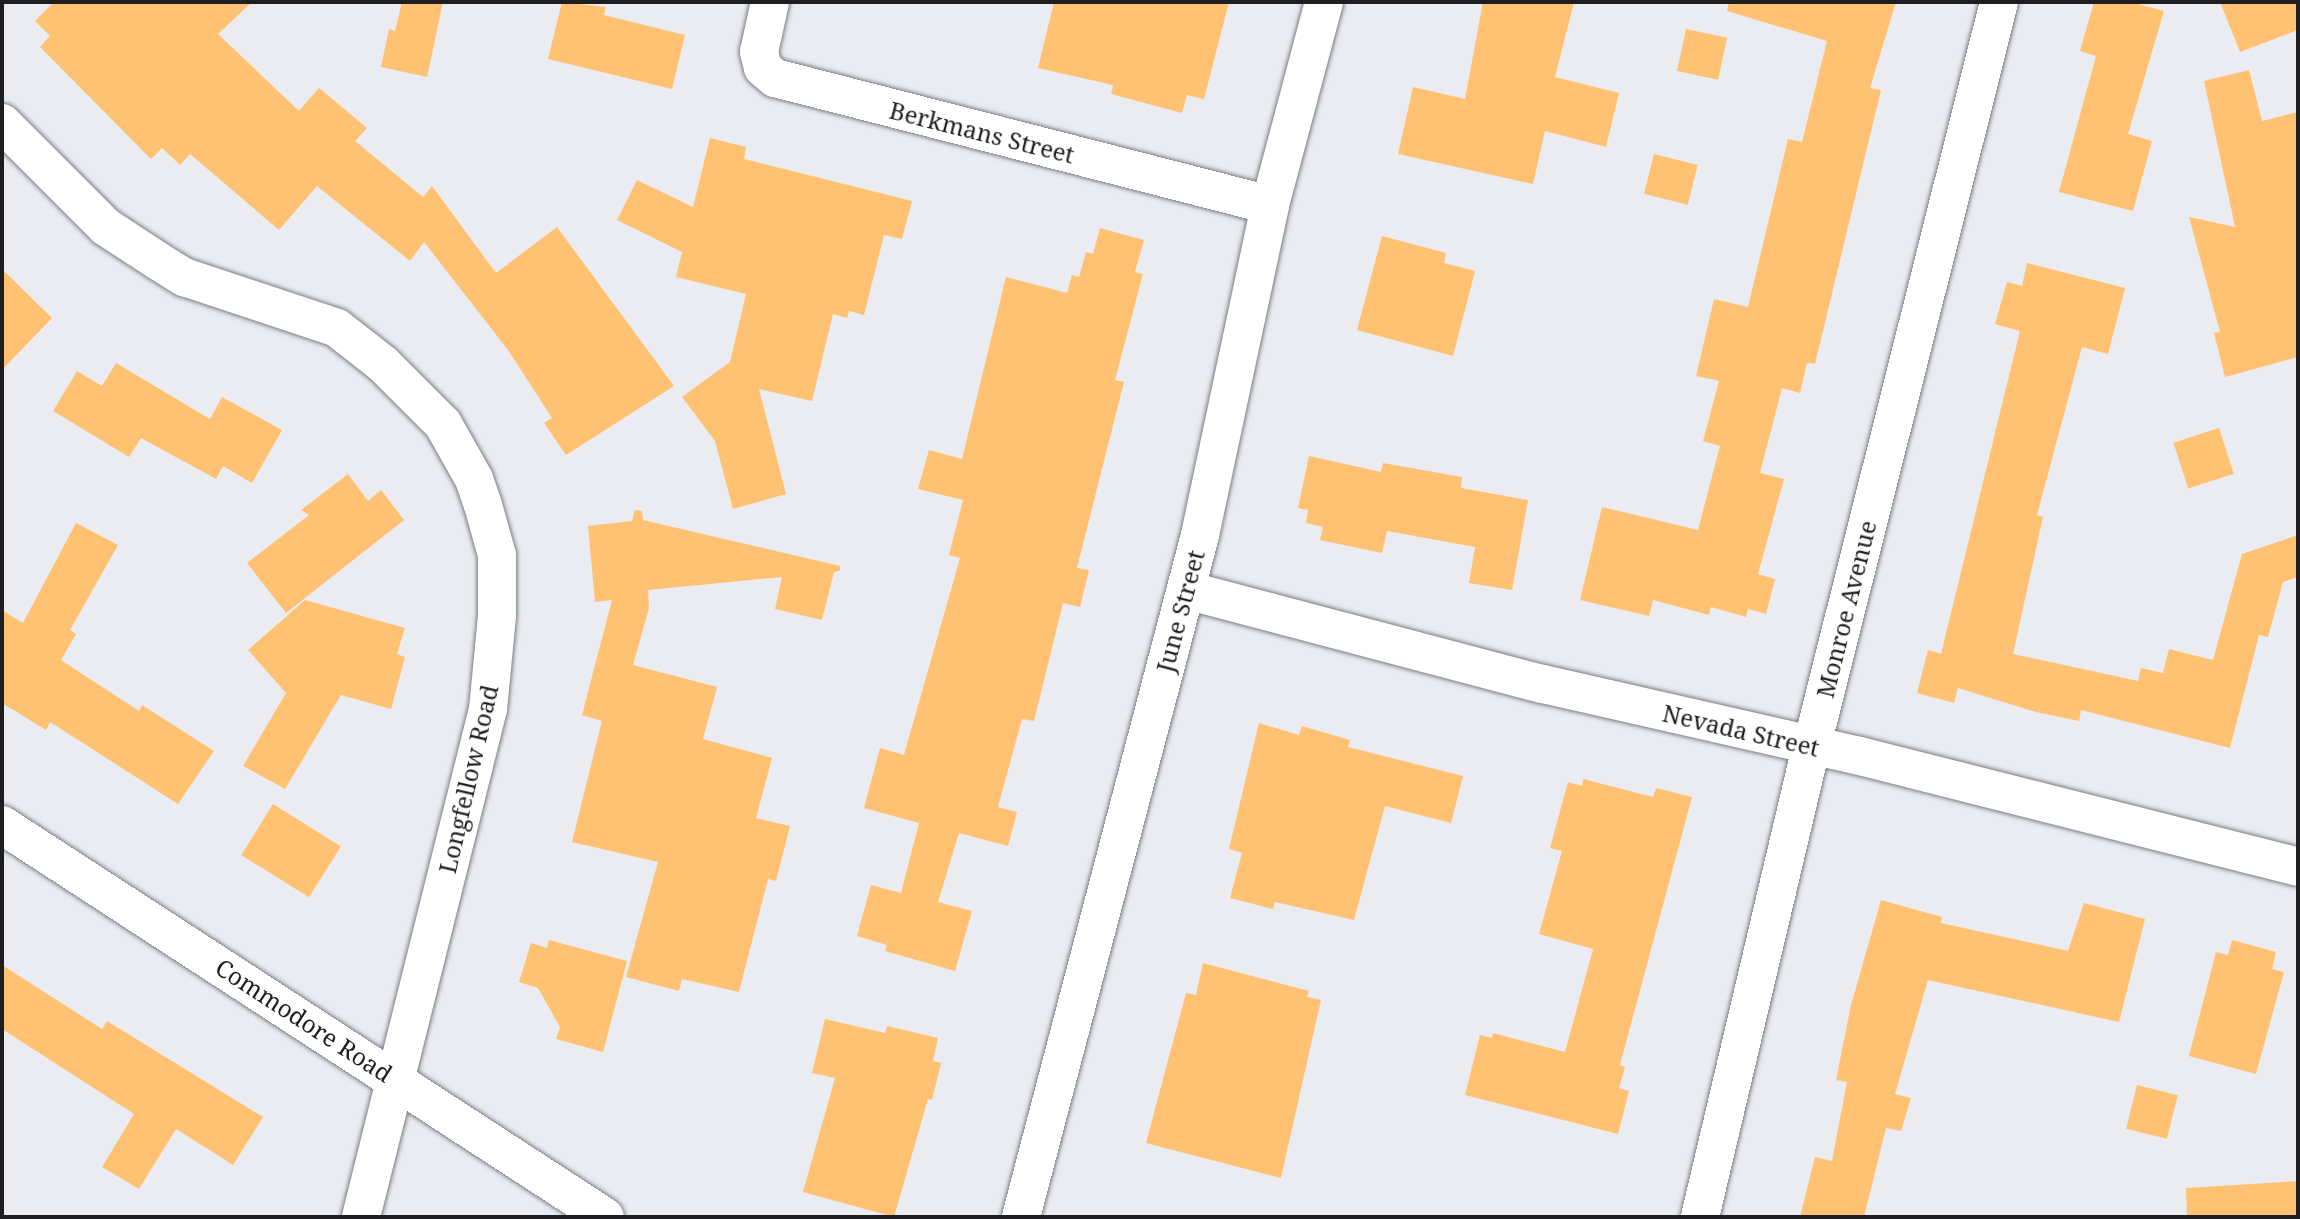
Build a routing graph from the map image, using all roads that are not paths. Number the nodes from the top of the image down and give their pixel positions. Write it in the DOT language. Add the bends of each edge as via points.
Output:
graph roads {
  1 [pos="770,2"];
  2 [pos="1324,2"];
  3 [pos="1999,2"];
  4 [pos="2,123"];
  5 [pos="1270,205"];
  6 [pos="1186,590"];
  7 [pos="1811,748"];
  8 [pos="2,825"];
  9 [pos="2298,867"];
  10 [pos="396,1081"];
  11 [pos="361,1217"];
  12 [pos="605,1217"];
  13 [pos="1021,1217"];
  14 [pos="1700,1217"];
  1 -- 5 [label="street, Berkmans Street" via="759,52 763,68 775,78"];
  2 -- 5 [label="street, June Street"];
  3 -- 7 [label="street, Monroe Avenue"];
  4 -- 10 [label="street, Longfellow Road" via="106,227 184,277 337,328 397,376 443,424 474,479 497,555 497,616 488,709"];
  5 -- 6 [label="street, June Street"];
  6 -- 7 [label="street, Nevada Street"];
  6 -- 13 [label="street, June Street"];
  7 -- 9 [label="street, Nevada Street"];
  7 -- 14 [label="street, Monroe Avenue"];
  8 -- 10 [label="street, Commodore Road"];
  10 -- 11 [label="street, Longfellow Road"];
  10 -- 12 [label="street, Commodore Road"];
}
